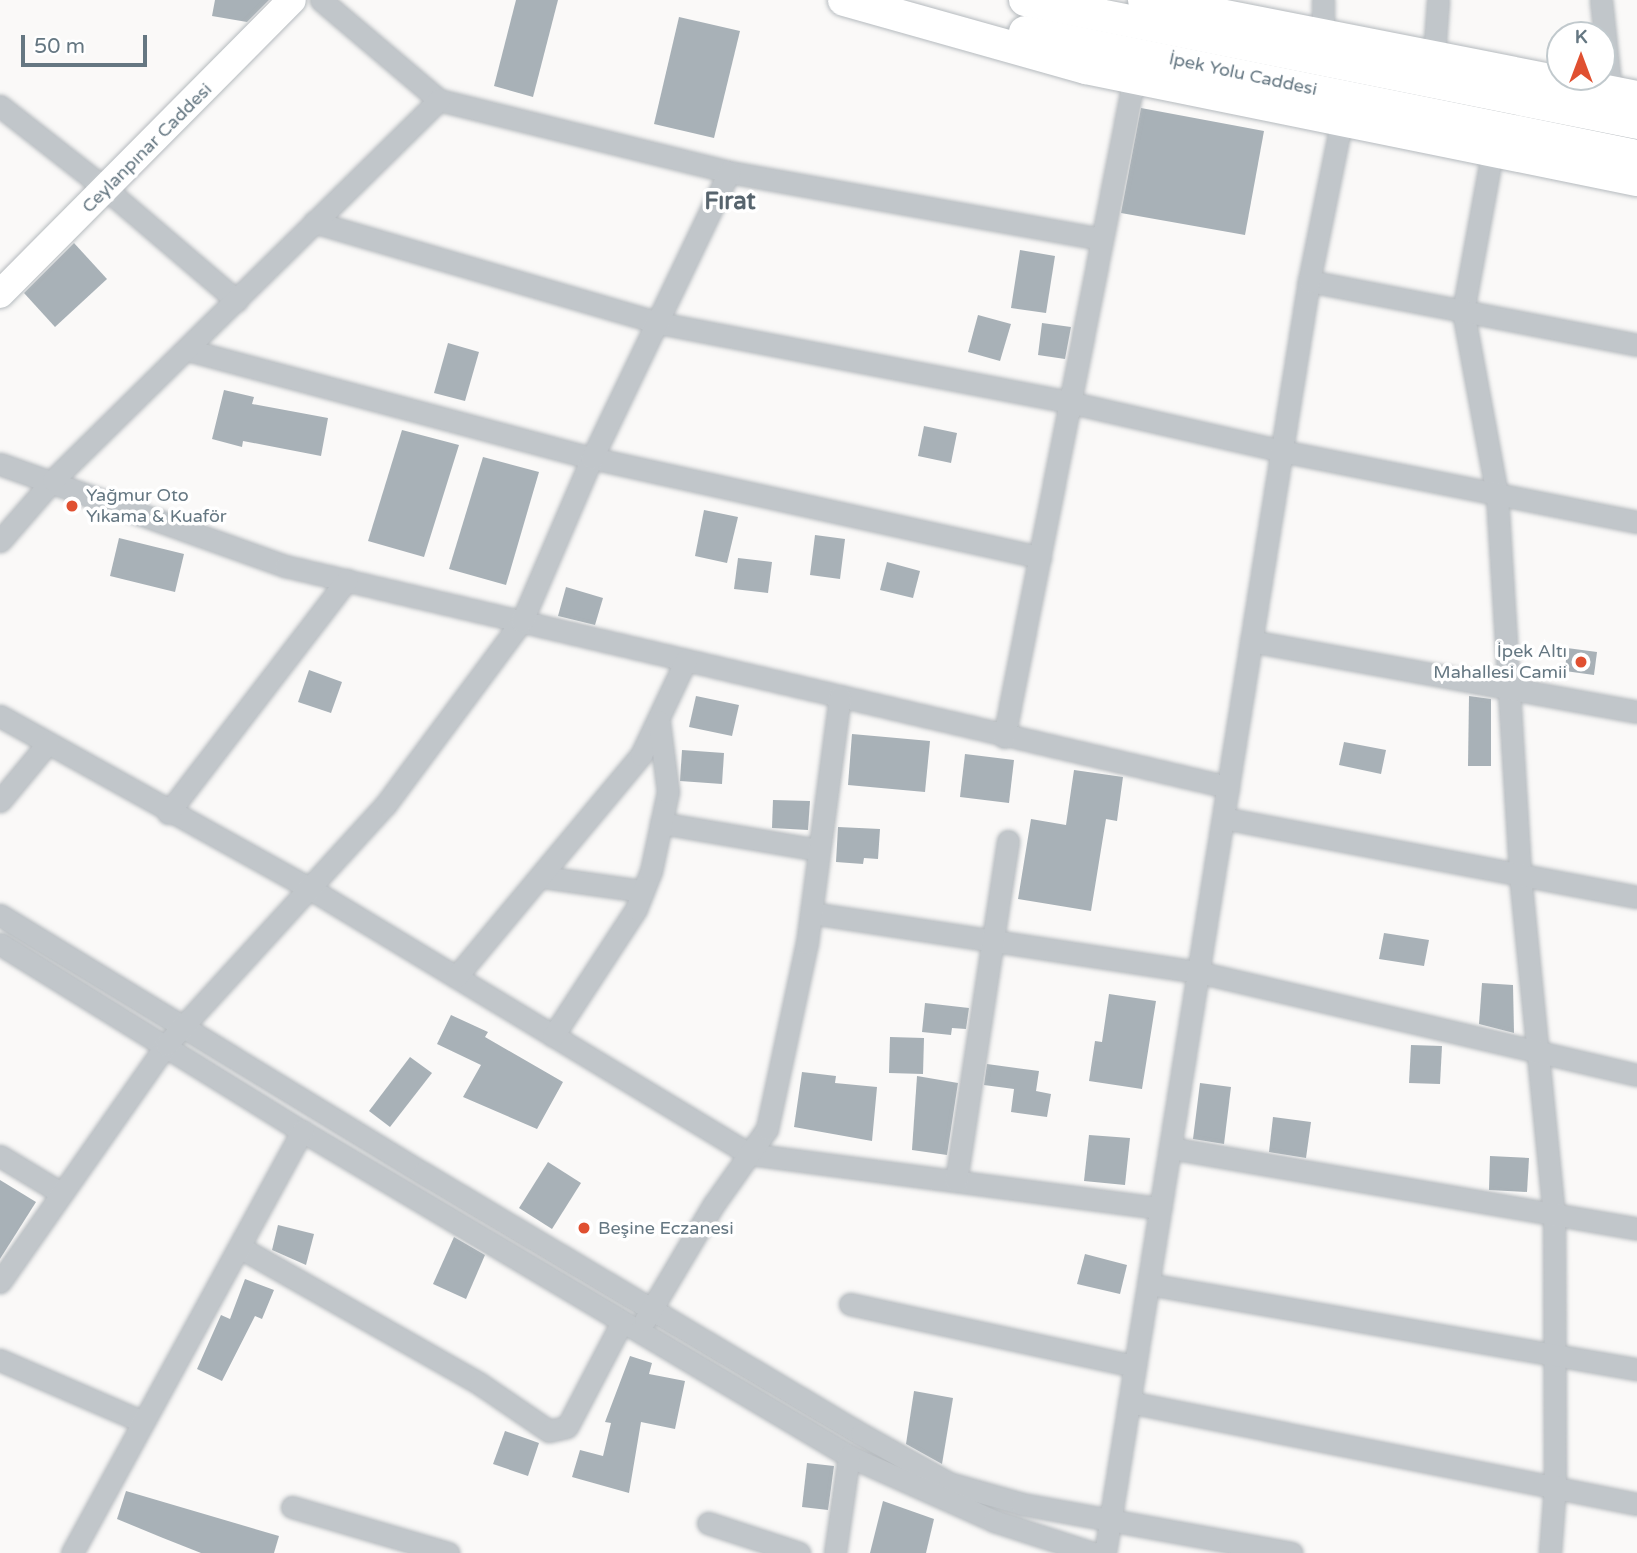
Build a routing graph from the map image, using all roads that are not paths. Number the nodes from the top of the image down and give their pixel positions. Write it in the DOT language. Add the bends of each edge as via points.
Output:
graph roads {
  1 [pos="292,0"];
  2 [pos="321,0"];
  3 [pos="846,0"];
  4 [pos="1025,0"];
  5 [pos="1144,0"];
  6 [pos="1323,0"];
  7 [pos="1438,0"];
  8 [pos="1601,0"];
  9 [pos="1323,34"];
  10 [pos="1434,55"];
  11 [pos="1134,78"];
  12 [pos="1624,94"];
  13 [pos="439,100"];
  14 [pos="0,106"];
  15 [pos="1637,123"];
  16 [pos="1339,134"];
  17 [pos="1637,156"];
  18 [pos="1489,170"];
  19 [pos="729,172"];
  20 [pos="1637,180"];
  21 [pos="106,189"];
  22 [pos="314,222"];
  23 [pos="1100,239"];
  24 [pos="1309,281"];
  25 [pos="0,294"];
  26 [pos="237,301"];
  27 [pos="1463,311"];
  28 [pos="659,323"];
  29 [pos="1637,345"];
  30 [pos="188,350"];
  31 [pos="1073,402"];
  32 [pos="1282,452"];
  33 [pos="592,458"];
  34 [pos="0,464"];
  35 [pos="53,480"];
  36 [pos="1497,495"];
  37 [pos="1637,522"];
  38 [pos="0,541"];
  39 [pos="1040,557"];
  40 [pos="347,580"];
  41 [pos="522,621"];
  42 [pos="1251,640"];
  43 [pos="686,660"];
  44 [pos="1511,690"];
  45 [pos="840,696"];
  46 [pos="1637,712"];
  47 [pos="0,716"];
  48 [pos="659,722"];
  49 [pos="1004,737"];
  50 [pos="47,743"];
  51 [pos="1228,787"];
  52 [pos="0,801"];
  53 [pos="169,813"];
  54 [pos="1223,818"];
  55 [pos="661,823"];
  56 [pos="1008,841"];
  57 [pos="819,850"];
  58 [pos="1520,875"];
  59 [pos="543,877"];
  60 [pos="309,888"];
  61 [pos="643,891"];
  62 [pos="1637,897"];
  63 [pos="811,913"];
  64 [pos="0,915"];
  65 [pos="992,940"];
  66 [pos="0,944"];
  67 [pos="1198,972"];
  68 [pos="456,977"];
  69 [pos="181,1028"];
  70 [pos="553,1036"];
  71 [pos="166,1045"];
  72 [pos="1537,1054"];
  73 [pos="1637,1075"];
  74 [pos="302,1131"];
  75 [pos="1170,1147"];
  76 [pos="750,1154"];
  77 [pos="0,1156"];
  78 [pos="956,1181"];
  79 [pos="61,1193"];
  80 [pos="1160,1208"];
  81 [pos="1554,1214"];
  82 [pos="1637,1229"];
  83 [pos="241,1248"];
  84 [pos="0,1282"];
  85 [pos="1148,1284"];
  86 [pos="850,1304"];
  87 [pos="651,1310"];
  88 [pos="631,1326"];
  89 [pos="1555,1357"];
  90 [pos="0,1360"];
  91 [pos="1135,1366"];
  92 [pos="1637,1369"];
  93 [pos="1129,1402"];
  94 [pos="141,1421"];
  95 [pos="849,1455"];
  96 [pos="1555,1486"];
  97 [pos="1637,1504"];
  98 [pos="292,1507"];
  99 [pos="1110,1520"];
  100 [pos="708,1523"];
  101 [pos="72,1553"];
  102 [pos="448,1553"];
  103 [pos="799,1553"];
  104 [pos="835,1553"];
  105 [pos="1093,1553"];
  106 [pos="1105,1553"];
  107 [pos="1292,1553"];
  108 [pos="1550,1553"];
  1 -- 21 [label="main road, Ceylanpınar Caddesi"];
  2 -- 13 [label="street"];
  3 -- 11 [label="highway"];
  3 -- 17 [label="highway, İpek Yolu Caddesi" via="1133,52"];
  4 -- 15 [label="highway, İpek Yolu Caddesi"];
  5 -- 9 [label="highway"];
  6 -- 9 [label="street"];
  7 -- 10 [label="street"];
  8 -- 12 [label="street"];
  9 -- 10 [label="highway"];
  10 -- 12 [label="highway"];
  11 -- 20 [label="highway"];
  11 -- 23 [label="street"];
  13 -- 19 [label="street"];
  13 -- 22 [label="street"];
  14 -- 21 [label="street"];
  16 -- 24 [label="street"];
  18 -- 27 [label="street"];
  19 -- 23 [label="street"];
  19 -- 28 [label="street"];
  21 -- 25 [label="main road, Ceylanpınar Caddesi"];
  21 -- 26 [label="street"];
  22 -- 26 [label="street"];
  22 -- 28 [label="street"];
  23 -- 31 [label="street"];
  24 -- 27 [label="street"];
  24 -- 32 [label="street"];
  26 -- 30 [label="street"];
  27 -- 29 [label="street"];
  27 -- 36 [label="street"];
  28 -- 31 [label="street"];
  28 -- 33 [label="street"];
  30 -- 33 [label="street"];
  30 -- 35 [label="street"];
  31 -- 32 [label="street"];
  31 -- 39 [label="street"];
  32 -- 36 [label="street"];
  32 -- 42 [label="street"];
  33 -- 39 [label="street"];
  33 -- 41 [label="street"];
  34 -- 35 [label="street"];
  35 -- 38 [label="street"];
  35 -- 40 [label="street" via="285,566"];
  36 -- 37 [label="street"];
  36 -- 44 [label="street"];
  39 -- 49 [label="street"];
  40 -- 41 [label="street"];
  40 -- 53 [label="street"];
  41 -- 43 [label="street"];
  41 -- 60 [label="street" via="386,804"];
  42 -- 44 [label="street"];
  42 -- 51 [label="street"];
  43 -- 45 [label="street"];
  43 -- 48 [label="street"];
  44 -- 46 [label="street"];
  44 -- 58 [label="street"];
  45 -- 49 [label="street"];
  45 -- 57 [label="street"];
  47 -- 50 [label="street"];
  48 -- 55 [label="street" via="668,792"];
  48 -- 59 [label="street" via="641,755"];
  49 -- 51 [label="street"];
  50 -- 52 [label="street"];
  50 -- 53 [label="street"];
  51 -- 54 [label="street"];
  53 -- 60 [label="street"];
  54 -- 58 [label="street"];
  54 -- 67 [label="street"];
  55 -- 57 [label="street"];
  55 -- 61 [label="street"];
  56 -- 65 [label="street"];
  57 -- 63 [label="street"];
  58 -- 62 [label="street"];
  58 -- 72 [label="street"];
  59 -- 61 [label="street"];
  59 -- 68 [label="street"];
  60 -- 68 [label="street"];
  60 -- 69 [label="street"];
  61 -- 70 [label="street" via="636,909"];
  63 -- 65 [label="street"];
  63 -- 76 [label="street" via="767,1129"];
  64 -- 69 [label="street"];
  65 -- 67 [label="street"];
  65 -- 78 [label="street"];
  66 -- 71 [label="street"];
  67 -- 72 [label="street"];
  67 -- 75 [label="street"];
  68 -- 70 [label="street"];
  69 -- 71 [label="street"];
  69 -- 87 [label="street"];
  70 -- 76 [label="street"];
  71 -- 74 [label="street"];
  71 -- 79 [label="street"];
  72 -- 73 [label="street"];
  72 -- 81 [label="street"];
  74 -- 83 [label="street"];
  74 -- 88 [label="street"];
  75 -- 80 [label="street"];
  75 -- 81 [label="street"];
  76 -- 78 [label="street"];
  76 -- 87 [label="street"];
  77 -- 79 [label="street"];
  78 -- 80 [label="street"];
  79 -- 84 [label="street"];
  80 -- 85 [label="street"];
  81 -- 82 [label="street"];
  81 -- 89 [label="street"];
  83 -- 88 [label="street" via="480,1384 549,1430 567,1427"];
  83 -- 94 [label="street"];
  85 -- 89 [label="street"];
  85 -- 91 [label="street"];
  86 -- 91 [label="street"];
  87 -- 88 [label="street"];
  87 -- 99 [label="street" via="949,1483 1022,1504"];
  88 -- 95 [label="street"];
  89 -- 92 [label="street"];
  89 -- 96 [label="street"];
  90 -- 94 [label="street"];
  91 -- 93 [label="street"];
  93 -- 96 [label="street"];
  93 -- 99 [label="street"];
  94 -- 101 [label="street"];
  95 -- 104 [label="street"];
  95 -- 105 [label="street" via="994,1521"];
  96 -- 97 [label="street"];
  96 -- 108 [label="street"];
  98 -- 102 [label="street"];
  99 -- 106 [label="street"];
  99 -- 107 [label="street"];
  100 -- 103 [label="street"];
}
